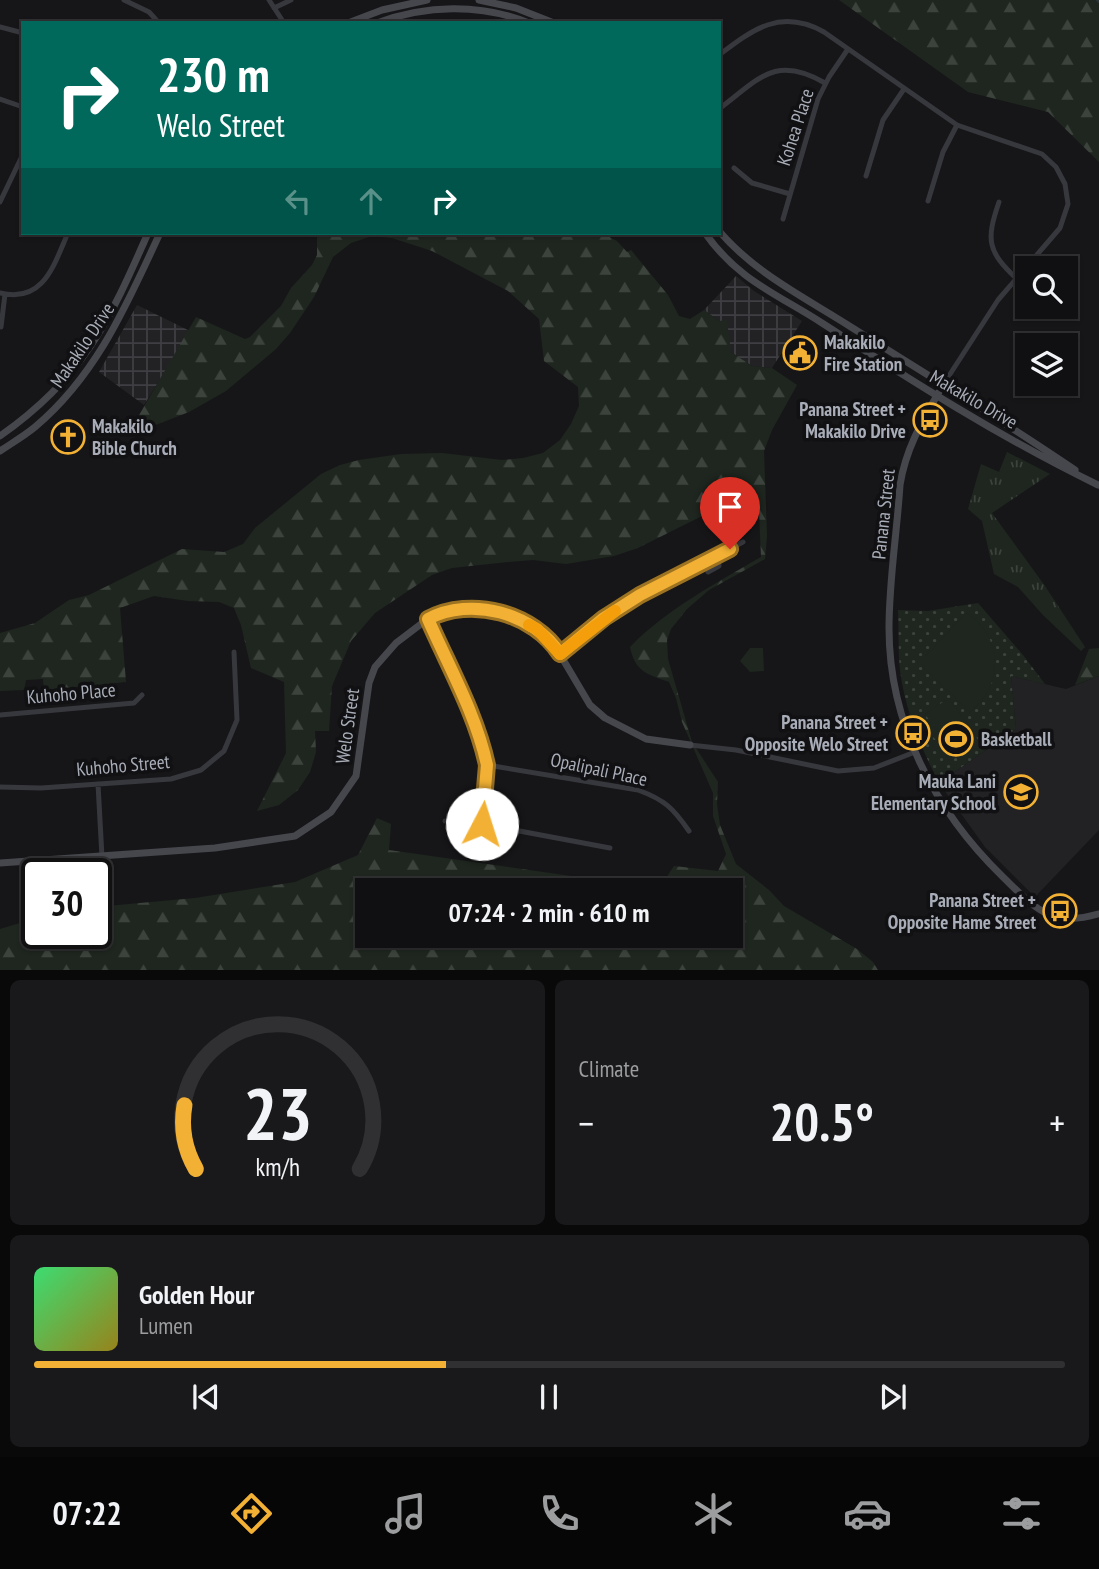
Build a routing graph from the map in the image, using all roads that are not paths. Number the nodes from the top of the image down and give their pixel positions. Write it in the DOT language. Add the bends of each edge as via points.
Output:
graph roads {
  1 [pos="124,0"];
  2 [pos="269,0"];
  3 [pos="291,0"];
  4 [pos="427,0"];
  5 [pos="479,0"];
  6 [pos="518,4"];
  7 [pos="274,8"];
  8 [pos="514,16"];
  9 [pos="157,21"];
  10 [pos="283,21"];
  11 [pos="353,21"];
  12 [pos="382,21"];
  13 [pos="524,21"];
  14 [pos="550,21"];
  15 [pos="0,27"];
  16 [pos="21,32"];
  17 [pos="848,49"];
  18 [pos="721,53"];
  19 [pos="825,83"];
  20 [pos="904,89"];
  21 [pos="0,99"];
  22 [pos="21,106"];
  23 [pos="721,107"];
  24 [pos="957,125"];
  25 [pos="21,158"];
  26 [pos="734,169"];
  27 [pos="866,176"];
  28 [pos="790,194"];
  29 [pos="928,201"];
  30 [pos="0,202"];
  31 [pos="999,202"];
  32 [pos="783,219"];
  33 [pos="721,232"];
  34 [pos="67,235"];
  35 [pos="147,235"];
  36 [pos="159,235"];
  37 [pos="707,235"];
  38 [pos="1038,256"];
  39 [pos="1015,277"];
  40 [pos="1015,281"];
  41 [pos="3,293"];
  42 [pos="826,311"];
  43 [pos="820,321"];
  44 [pos="1,327"];
  45 [pos="943,385"];
  46 [pos="937,396"];
  47 [pos="0,436"];
  48 [pos="0,451"];
  49 [pos="1098,486"];
  50 [pos="743,542"];
  51 [pos="718,555"];
  52 [pos="708,572"];
  53 [pos="428,619"];
  54 [pos="234,652"];
  55 [pos="560,654"];
  56 [pos="142,695"];
  57 [pos="0,715"];
  58 [pos="690,745"];
  59 [pos="915,752"];
  60 [pos="487,765"];
  61 [pos="98,784"];
  62 [pos="0,788"];
  63 [pos="446,821"];
  64 [pos="482,824"];
  65 [pos="690,831"];
  66 [pos="610,848"];
  67 [pos="102,857"];
  68 [pos="0,863"];
  69 [pos="1098,914"];
  1 -- 9 [label="street"];
  2 -- 7 [label="street"];
  3 -- 7 [label="street"];
  4 -- 11 [label="main road"];
  5 -- 6 [label="main road"];
  6 -- 8 [label="main road"];
  6 -- 14 [label="main road"];
  7 -- 10 [label="street"];
  8 -- 12 [label="main road" via="464,8 400,14"];
  8 -- 13 [label="main road"];
  15 -- 16 [label="street"];
  17 -- 18 [label="street, Panana Street" via="817,28 792,22 767,25"];
  17 -- 19 [label="street, Kohea Place"];
  17 -- 20 [label="street, Panana Street"];
  19 -- 23 [label="street" via="800,70 779,70 764,75"];
  19 -- 28 [label="street, Kohea Place"];
  20 -- 24 [label="street, Panana Street"];
  20 -- 27 [label="street" via="883,120"];
  21 -- 22 [label="street"];
  24 -- 29 [label="street"];
  24 -- 38 [label="street, Panana Street" via="1036,151 1052,162 1063,178 1068,204 1063,223"];
  25 -- 30 [label="street"];
  26 -- 28 [label="street" via="752,183"];
  28 -- 32 [label="street, Kohea Place"];
  31 -- 39 [label="street" via="991,246"];
  33 -- 42 [label="main road, Makakilo Drive" via="764,274"];
  34 -- 41 [label="street" via="41,284 24,293"];
  35 -- 47 [label="main road, Makakilo Drive" via="109,318 81,362 56,391"];
  36 -- 48 [label="main road, Makakilo Drive" via="118,323 93,363 35,427"];
  37 -- 43 [label="main road, Makakilo Drive" via="757,284"];
  40 -- 45 [label="street, Panana Street"];
  41 -- 44 [label="street"];
  42 -- 43 [label="main road"];
  42 -- 45 [label="main road, Makakilo Drive"];
  43 -- 46 [label="main road, Makakilo Drive"];
  45 -- 46 [label="main road, Panana Street"];
  45 -- 49 [label="main road, Makakilo Drive"];
  46 -- 49 [label="main road, Makakilo Drive"];
  46 -- 59 [label="main road, Panana Street" via="913,437 903,468 889,612 895,688"];
  50 -- 51 [label="street"];
  51 -- 52 [label="street" via="719,566"];
  51 -- 55 [label="street" via="640,595"];
  53 -- 55 [label="main road, Welo Street" via="464,608 489,610 537,629"];
  53 -- 60 [label="street" via="477,725"];
  53 -- 67 [label="main road, Welo Street" via="396,643 375,667 356,776 331,812 295,836"];
  54 -- 61 [label="street, Kuhoho Street" via="237,720 224,751 201,770 171,779"];
  55 -- 58 [label="main road, Welo Street" via="590,705 606,718 646,739"];
  56 -- 57 [label="street, Kuhoho Place" via="134,703"];
  58 -- 59 [label="street, Welo Street" via="850,772"];
  59 -- 69 [label="main road, Panana Street" via="934,794 955,825 1029,902 1054,918"];
  60 -- 64 [label="street"];
  60 -- 65 [label="street, Opalipali Place" via="638,790 671,806"];
  61 -- 62 [label="street, Kuhoho Street"];
  61 -- 67 [label="street"];
  63 -- 64 [label="street"];
  64 -- 66 [label="street"];
  67 -- 68 [label="main road, Welo Street"];
}
